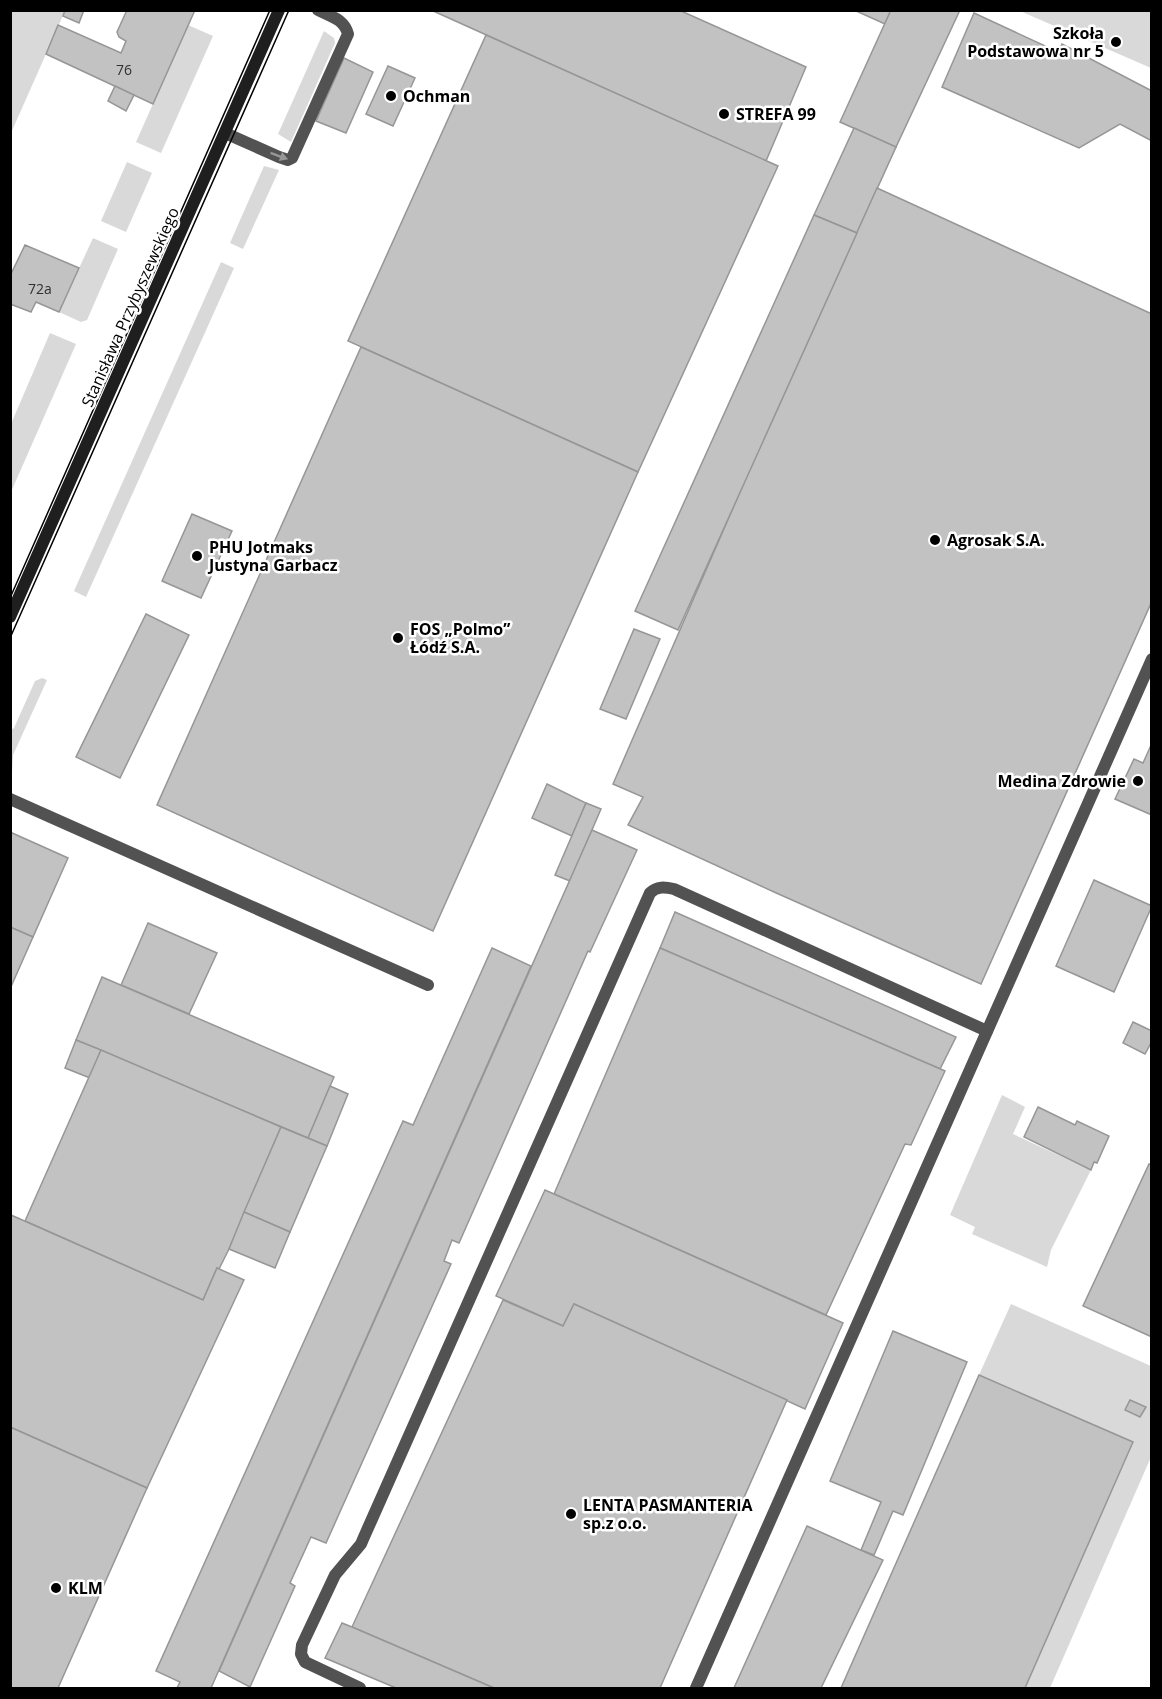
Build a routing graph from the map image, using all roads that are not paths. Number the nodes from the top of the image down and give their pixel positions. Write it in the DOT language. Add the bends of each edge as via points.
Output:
graph roads {
  1 [pos="279,10"];
  2 [pos="318,10"];
  3 [pos="225,133"];
  4 [pos="10,617"];
  5 [pos="1152,659"];
  6 [pos="10,799"];
  7 [pos="428,985"];
  8 [pos="987,1032"];
  9 [pos="360,1689"];
  10 [pos="696,1689"];
  1 -- 3 [label="street, Stanisława Przybyszewskiego"];
  3 -- 2 [label="lane, one-way" via="279,157 292,158 348,34 341,21"];
  3 -- 4 [label="street, Stanisława Przybyszewskiego"];
  5 -- 8 [label="lane"];
  6 -- 7 [label="lane"];
  8 -- 9 [label="lane" via="674,889 655,888 650,893 361,1544 335,1575 302,1645 305,1662"];
  8 -- 10 [label="lane"];
}
